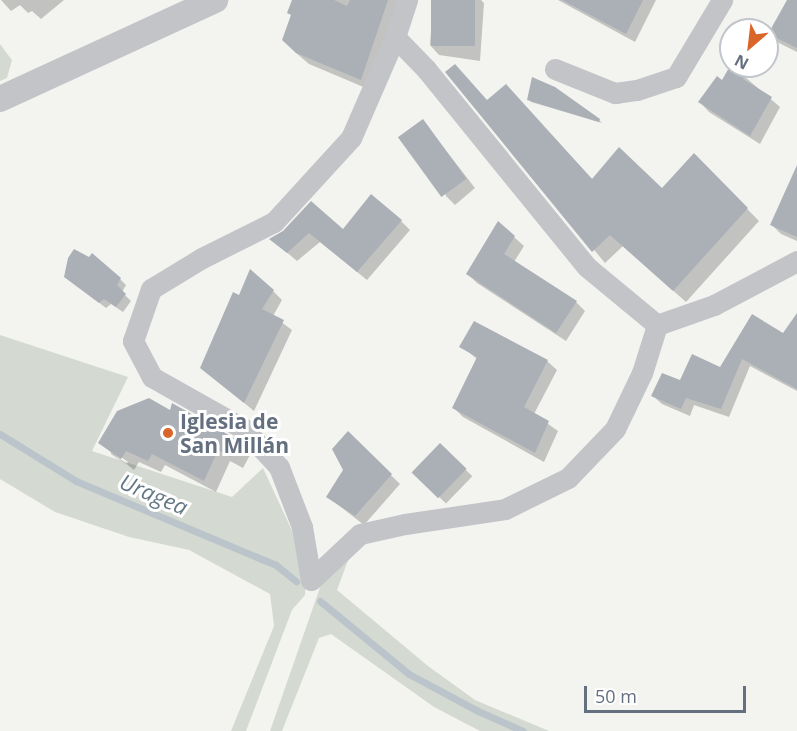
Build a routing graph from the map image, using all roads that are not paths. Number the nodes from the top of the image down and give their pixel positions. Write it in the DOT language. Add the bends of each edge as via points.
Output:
graph roads {
  1 [pos="215,0"];
  2 [pos="407,0"];
  3 [pos="722,0"];
  4 [pos="395,37"];
  5 [pos="555,69"];
  6 [pos="0,99"];
  7 [pos="797,261"];
  8 [pos="657,325"];
  1 -- 6 [label="street"];
  2 -- 4 [label="street"];
  3 -- 5 [label="street" via="676,77 615,93"];
  4 -- 8 [label="street" via="426,69 587,267"];
  4 -- 8 [label="street" via="351,138 274,222 151,289 133,340 153,377 244,429 279,466 302,527 311,580 360,534 505,509 568,478 615,429 642,373"];
  7 -- 8 [label="street" via="714,305"];
}
